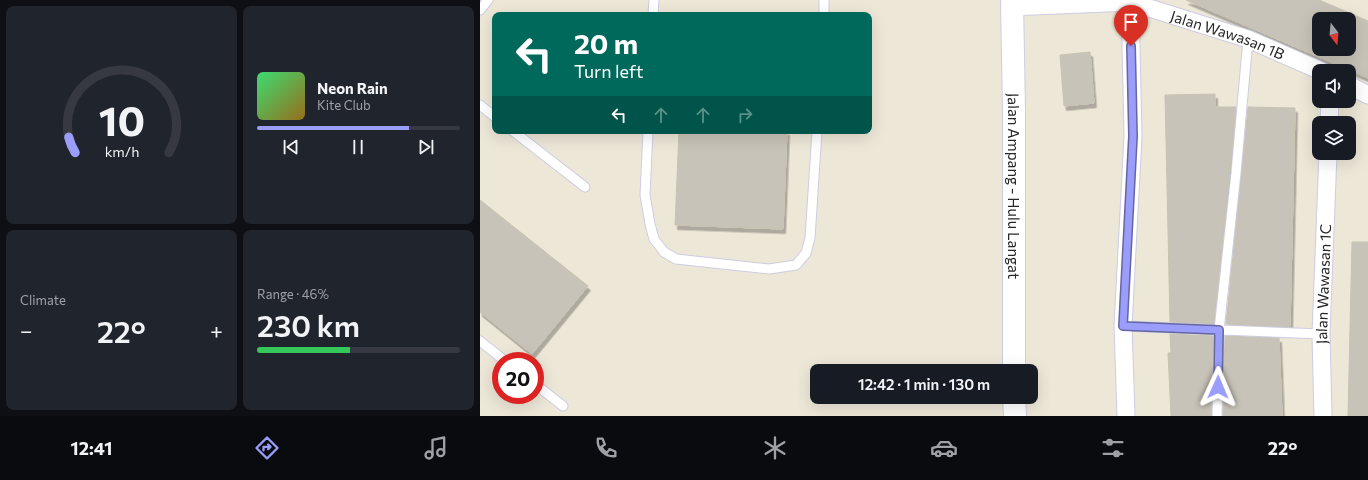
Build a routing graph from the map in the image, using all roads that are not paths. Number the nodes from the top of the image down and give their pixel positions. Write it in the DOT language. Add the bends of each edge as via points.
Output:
graph roads {
  1 [pos="488,0"];
  2 [pos="654,0"];
  3 [pos="824,0"];
  4 [pos="1130,1"];
  5 [pos="1012,3"];
  6 [pos="480,10"];
  7 [pos="653,12"];
  8 [pos="824,12"];
  9 [pos="1248,39"];
  10 [pos="1312,67"];
  11 [pos="1356,89"];
  12 [pos="1368,95"];
  13 [pos="480,105"];
  14 [pos="492,115"];
  15 [pos="517,134"];
  16 [pos="648,134"];
  17 [pos="817,134"];
  18 [pos="1328,160"];
  19 [pos="585,187"];
  20 [pos="1123,326"];
  21 [pos="1219,330"];
  22 [pos="1321,334"];
  23 [pos="480,341"];
  24 [pos="494,352"];
  25 [pos="1014,364"];
  26 [pos="544,391"];
  27 [pos="1014,404"];
  28 [pos="563,406"];
  29 [pos="1015,416"];
  30 [pos="1126,416"];
  31 [pos="1217,416"];
  32 [pos="1323,416"];
  1 -- 6 [label="lane"];
  2 -- 7 [label="lane"];
  3 -- 8 [label="lane"];
  4 -- 5 [label="street, Jalan Wawasan 1B"];
  4 -- 9 [label="street, Jalan Wawasan 1B"];
  4 -- 20 [label="street" via="1133,136"];
  5 -- 25 [label="street, Jalan Ampang - Hulu Langat"];
  9 -- 10 [label="street, Jalan Wawasan 1B"];
  9 -- 21 [label="lane"];
  11 -- 12 [label="street"];
  13 -- 14 [label="lane"];
  15 -- 19 [label="lane"];
  16 -- 17 [label="lane" via="645,195 654,239 664,252 676,259 769,269 796,265 806,253 810,238"];
  18 -- 22 [label="street, Jalan Wawasan 1C"];
  20 -- 21 [label="lane"];
  20 -- 30 [label="street"];
  21 -- 22 [label="lane"];
  21 -- 31 [label="lane"];
  22 -- 32 [label="street, Jalan Wawasan 1C"];
  23 -- 24 [label="lane"];
  26 -- 28 [label="lane"];
  27 -- 29 [label="street"];
}
